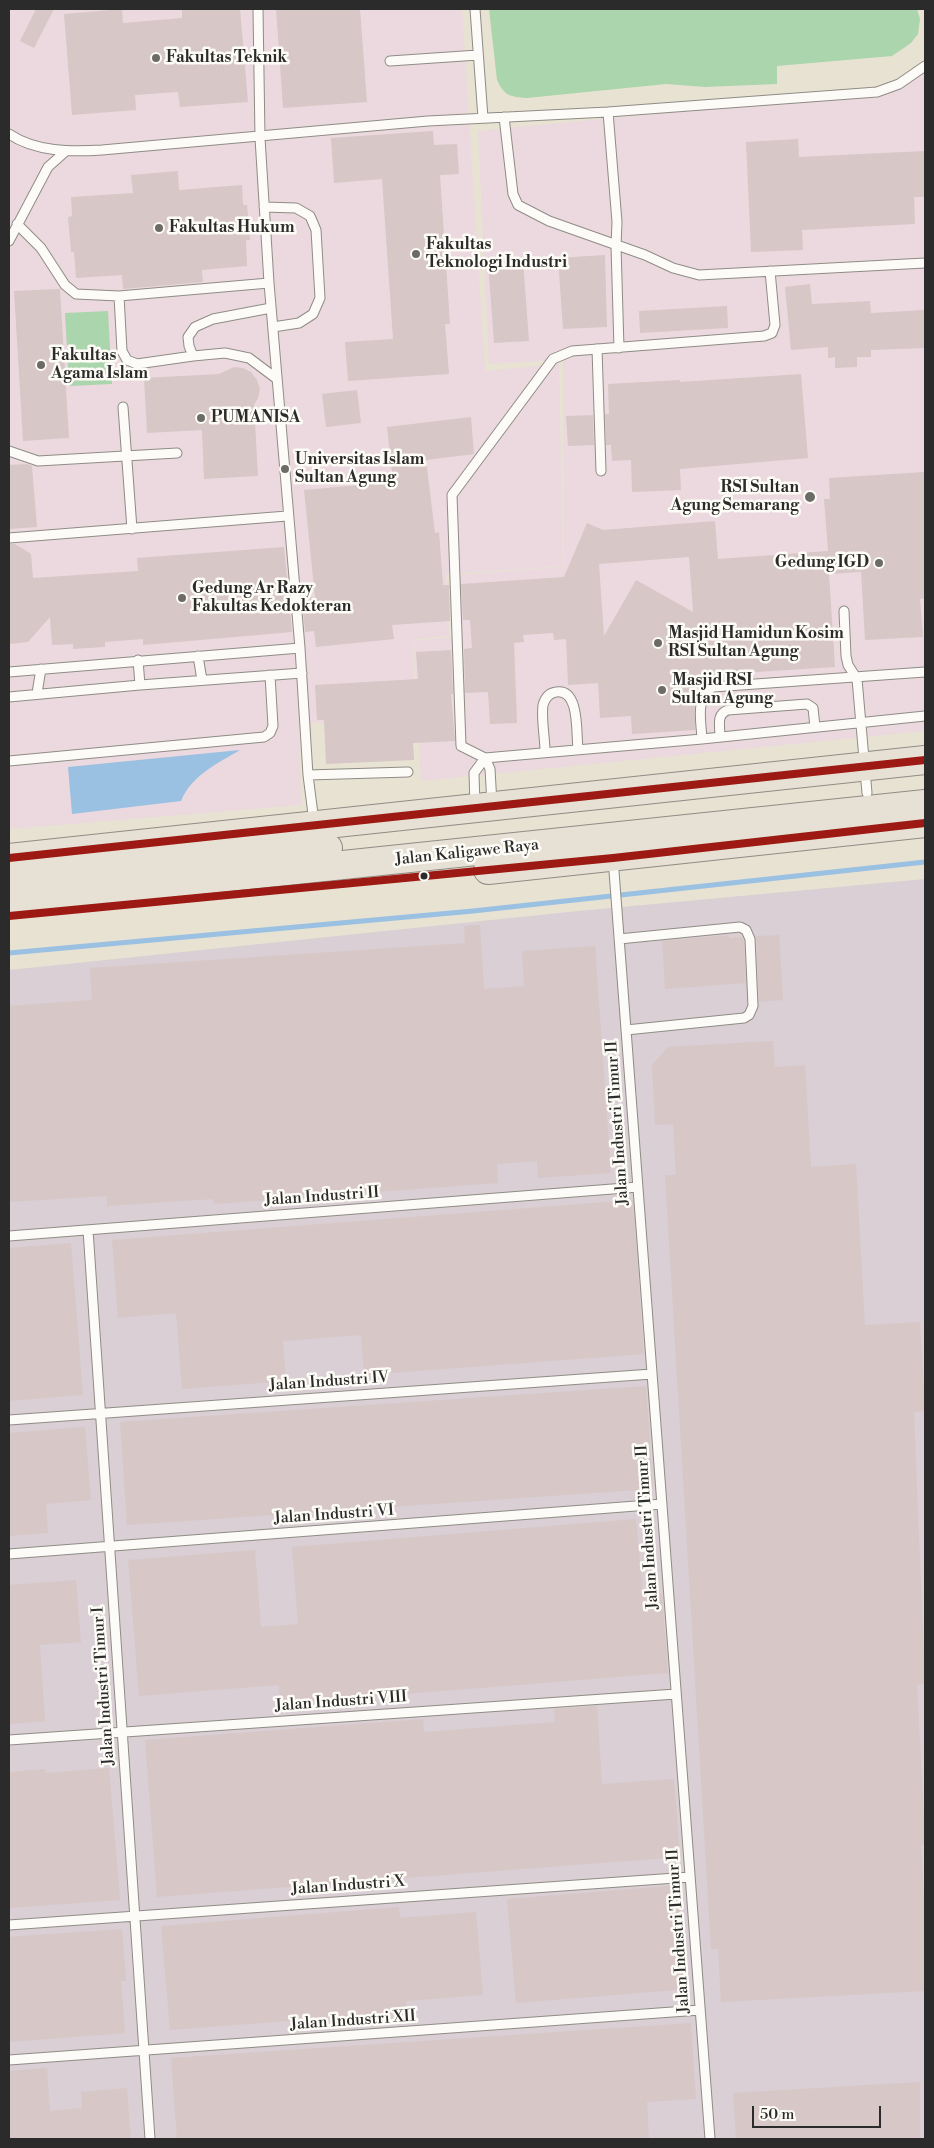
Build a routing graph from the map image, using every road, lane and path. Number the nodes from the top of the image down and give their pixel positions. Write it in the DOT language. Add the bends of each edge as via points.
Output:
graph roads {
  1 [pos="258,9"];
  2 [pos="475,9"];
  3 [pos="478,55"];
  4 [pos="390,61"];
  5 [pos="925,66"];
  6 [pos="608,112"];
  7 [pos="504,117"];
  8 [pos="483,118"];
  9 [pos="9,134"];
  10 [pos="260,138"];
  11 [pos="66,151"];
  12 [pos="264,207"];
  13 [pos="17,224"];
  14 [pos="9,241"];
  15 [pos="616,246"];
  16 [pos="925,263"];
  17 [pos="770,272"];
  18 [pos="269,283"];
  19 [pos="119,296"];
  20 [pos="271,308"];
  21 [pos="273,327"];
  22 [pos="620,348"];
  23 [pos="597,349"];
  24 [pos="193,356"];
  25 [pos="276,379"];
  26 [pos="123,407"];
  27 [pos="9,451"];
  28 [pos="177,453"];
  29 [pos="126,456"];
  30 [pos="601,472"];
  31 [pos="287,516"];
  32 [pos="132,529"];
  33 [pos="9,538"];
  34 [pos="844,611"];
  35 [pos="300,648"];
  36 [pos="198,656"];
  37 [pos="138,660"];
  38 [pos="41,669"];
  39 [pos="9,672"];
  40 [pos="925,672"];
  41 [pos="302,673"];
  42 [pos="270,675"];
  43 [pos="857,678"];
  44 [pos="202,680"];
  45 [pos="140,685"];
  46 [pos="37,693"];
  47 [pos="9,697"];
  48 [pos="925,716"];
  49 [pos="861,722"];
  50 [pos="815,727"];
  51 [pos="720,737"];
  52 [pos="702,739"];
  53 [pos="578,749"];
  54 [pos="545,752"];
  55 [pos="485,758"];
  56 [pos="925,760"];
  57 [pos="9,761"];
  58 [pos="408,772"];
  59 [pos="308,775"];
  60 [pos="866,780"];
  61 [pos="925,786"];
  62 [pos="925,804"];
  63 [pos="488,821"];
  64 [pos="925,823"];
  65 [pos="314,826"];
  66 [pos="9,858"];
  67 [pos="613,864"];
  68 [pos="9,878"];
  69 [pos="9,900"];
  70 [pos="9,916"];
  71 [pos="619,939"];
  72 [pos="626,1030"];
  73 [pos="638,1187"];
  74 [pos="88,1230"];
  75 [pos="9,1236"];
  76 [pos="652,1374"];
  77 [pos="101,1413"];
  78 [pos="9,1420"];
  79 [pos="662,1504"];
  80 [pos="110,1548"];
  81 [pos="9,1554"];
  82 [pos="676,1694"];
  83 [pos="122,1733"];
  84 [pos="9,1740"];
  85 [pos="690,1877"];
  86 [pos="134,1917"];
  87 [pos="9,1925"];
  88 [pos="700,2010"];
  89 [pos="144,2051"];
  90 [pos="9,2060"];
  91 [pos="150,2139"];
  92 [pos="710,2139"];
  1 -- 10 [label="lane"];
  2 -- 3 [label="lane"];
  3 -- 4 [label="lane"];
  3 -- 8 [label="lane"];
  5 -- 6 [label="lane" via="899,84 877,92"];
  6 -- 7 [label="lane"];
  6 -- 15 [label="lane"];
  7 -- 8 [label="lane"];
  7 -- 15 [label="lane" via="513,194 518,205 549,221"];
  8 -- 10 [label="lane"];
  9 -- 11 [label="lane" via="32,145"];
  10 -- 11 [label="lane"];
  10 -- 12 [label="lane"];
  11 -- 13 [label="lane" via="48,167"];
  12 -- 18 [label="lane"];
  12 -- 21 [label="lane" via="296,208 310,216 316,230 320,298 313,314 299,323"];
  13 -- 14 [label="lane"];
  13 -- 19 [label="lane" via="41,248 65,285 76,294"];
  15 -- 17 [label="lane" via="699,276"];
  15 -- 22 [label="lane"];
  16 -- 17 [label="lane"];
  17 -- 22 [label="lane" via="775,325 772,333"];
  18 -- 19 [label="lane"];
  18 -- 20 [label="lane"];
  19 -- 24 [label="lane" via="122,351 127,360 136,364"];
  20 -- 21 [label="lane"];
  20 -- 24 [label="lane" via="213,319 195,326 188,337"];
  21 -- 25 [label="lane"];
  22 -- 23 [label="lane"];
  23 -- 30 [label="lane"];
  23 -- 55 [label="lane" via="572,351 553,359 452,495 461,746"];
  24 -- 25 [label="lane" via="225,353 249,358"];
  25 -- 31 [label="lane"];
  26 -- 29 [label="lane"];
  27 -- 29 [label="lane" via="38,461"];
  28 -- 29 [label="lane"];
  29 -- 32 [label="lane"];
  31 -- 32 [label="lane"];
  31 -- 35 [label="lane"];
  32 -- 33 [label="lane"];
  34 -- 43 [label="lane" via="846,656"];
  35 -- 36 [label="lane"];
  35 -- 41 [label="lane"];
  36 -- 37 [label="lane"];
  36 -- 44 [label="lane"];
  37 -- 38 [label="lane"];
  37 -- 45 [label="lane"];
  38 -- 39 [label="lane"];
  38 -- 46 [label="lane"];
  40 -- 43 [label="lane"];
  41 -- 42 [label="lane"];
  41 -- 59 [label="lane"];
  42 -- 44 [label="lane"];
  42 -- 57 [label="lane" via="273,726 264,737"];
  43 -- 49 [label="lane"];
  43 -- 52 [label="lane" via="713,687 704,692 700,702"];
  44 -- 45 [label="lane"];
  45 -- 46 [label="lane"];
  46 -- 47 [label="lane"];
  48 -- 49 [label="lane"];
  49 -- 50 [label="lane"];
  49 -- 60 [label="lane"];
  50 -- 51 [label="lane"];
  50 -- 51 [label="lane" via="813,708 806,704 728,710 720,716"];
  51 -- 52 [label="lane"];
  52 -- 53 [label="lane"];
  53 -- 54 [label="lane"];
  53 -- 54 [label="lane" via="571,696 554,692 546,697 543,706"];
  54 -- 55 [label="lane"];
  55 -- 63 [label="lane" via="490,769"];
  55 -- 63 [label="lane" via="474,773"];
  56 -- 60 [label="highway"];
  58 -- 59 [label="lane"];
  59 -- 65 [label="lane"];
  60 -- 61 [label="highway, Jalan Kaligawe Raya"];
  60 -- 63 [label="highway, Jalan Kaligawe Raya"];
  62 -- 63 [label="highway, Jalan Kaligawe Raya"];
  63 -- 65 [label="highway"];
  63 -- 68 [label="highway, Jalan Kaligawe Raya"];
  63 -- 69 [label="highway, Jalan Kaligawe Raya"];
  64 -- 67 [label="highway"];
  65 -- 66 [label="highway"];
  67 -- 70 [label="highway"];
  67 -- 71 [label="lane, Jalan Industri Timur II"];
  71 -- 72 [label="lane, Jalan Industri Timur II"];
  71 -- 72 [label="lane" via="740,927 746,930 750,939 753,1006 749,1015"];
  72 -- 73 [label="lane, Jalan Industri Timur II"];
  73 -- 74 [label="lane, Jalan Industri II"];
  73 -- 76 [label="lane, Jalan Industri Timur II"];
  74 -- 75 [label="lane, Jalan Industri II"];
  74 -- 77 [label="lane, Jalan Industri Timur I"];
  76 -- 77 [label="lane, Jalan Industri IV"];
  76 -- 79 [label="lane, Jalan Industri Timur II"];
  77 -- 78 [label="lane, Jalan Industri IV"];
  77 -- 80 [label="lane, Jalan Industri Timur I"];
  79 -- 80 [label="lane, Jalan Industri VI"];
  79 -- 82 [label="lane, Jalan Industri Timur II"];
  80 -- 81 [label="lane, Jalan Industri VI"];
  80 -- 83 [label="lane, Jalan Industri Timur I"];
  82 -- 83 [label="lane, Jalan Industri VIII"];
  82 -- 85 [label="lane, Jalan Industri Timur II"];
  83 -- 84 [label="lane, Jalan Industri VIII"];
  83 -- 86 [label="lane, Jalan Industri Timur I"];
  85 -- 86 [label="lane, Jalan Industri X"];
  85 -- 88 [label="lane, Jalan Industri Timur II"];
  86 -- 87 [label="lane, Jalan Industri X"];
  86 -- 89 [label="lane, Jalan Industri Timur I"];
  88 -- 89 [label="lane, Jalan Industri XII"];
  88 -- 92 [label="lane, Jalan Industri Timur II"];
  89 -- 90 [label="lane, Jalan Industri XII"];
  89 -- 91 [label="lane, Jalan Industri Timur I"];
}
